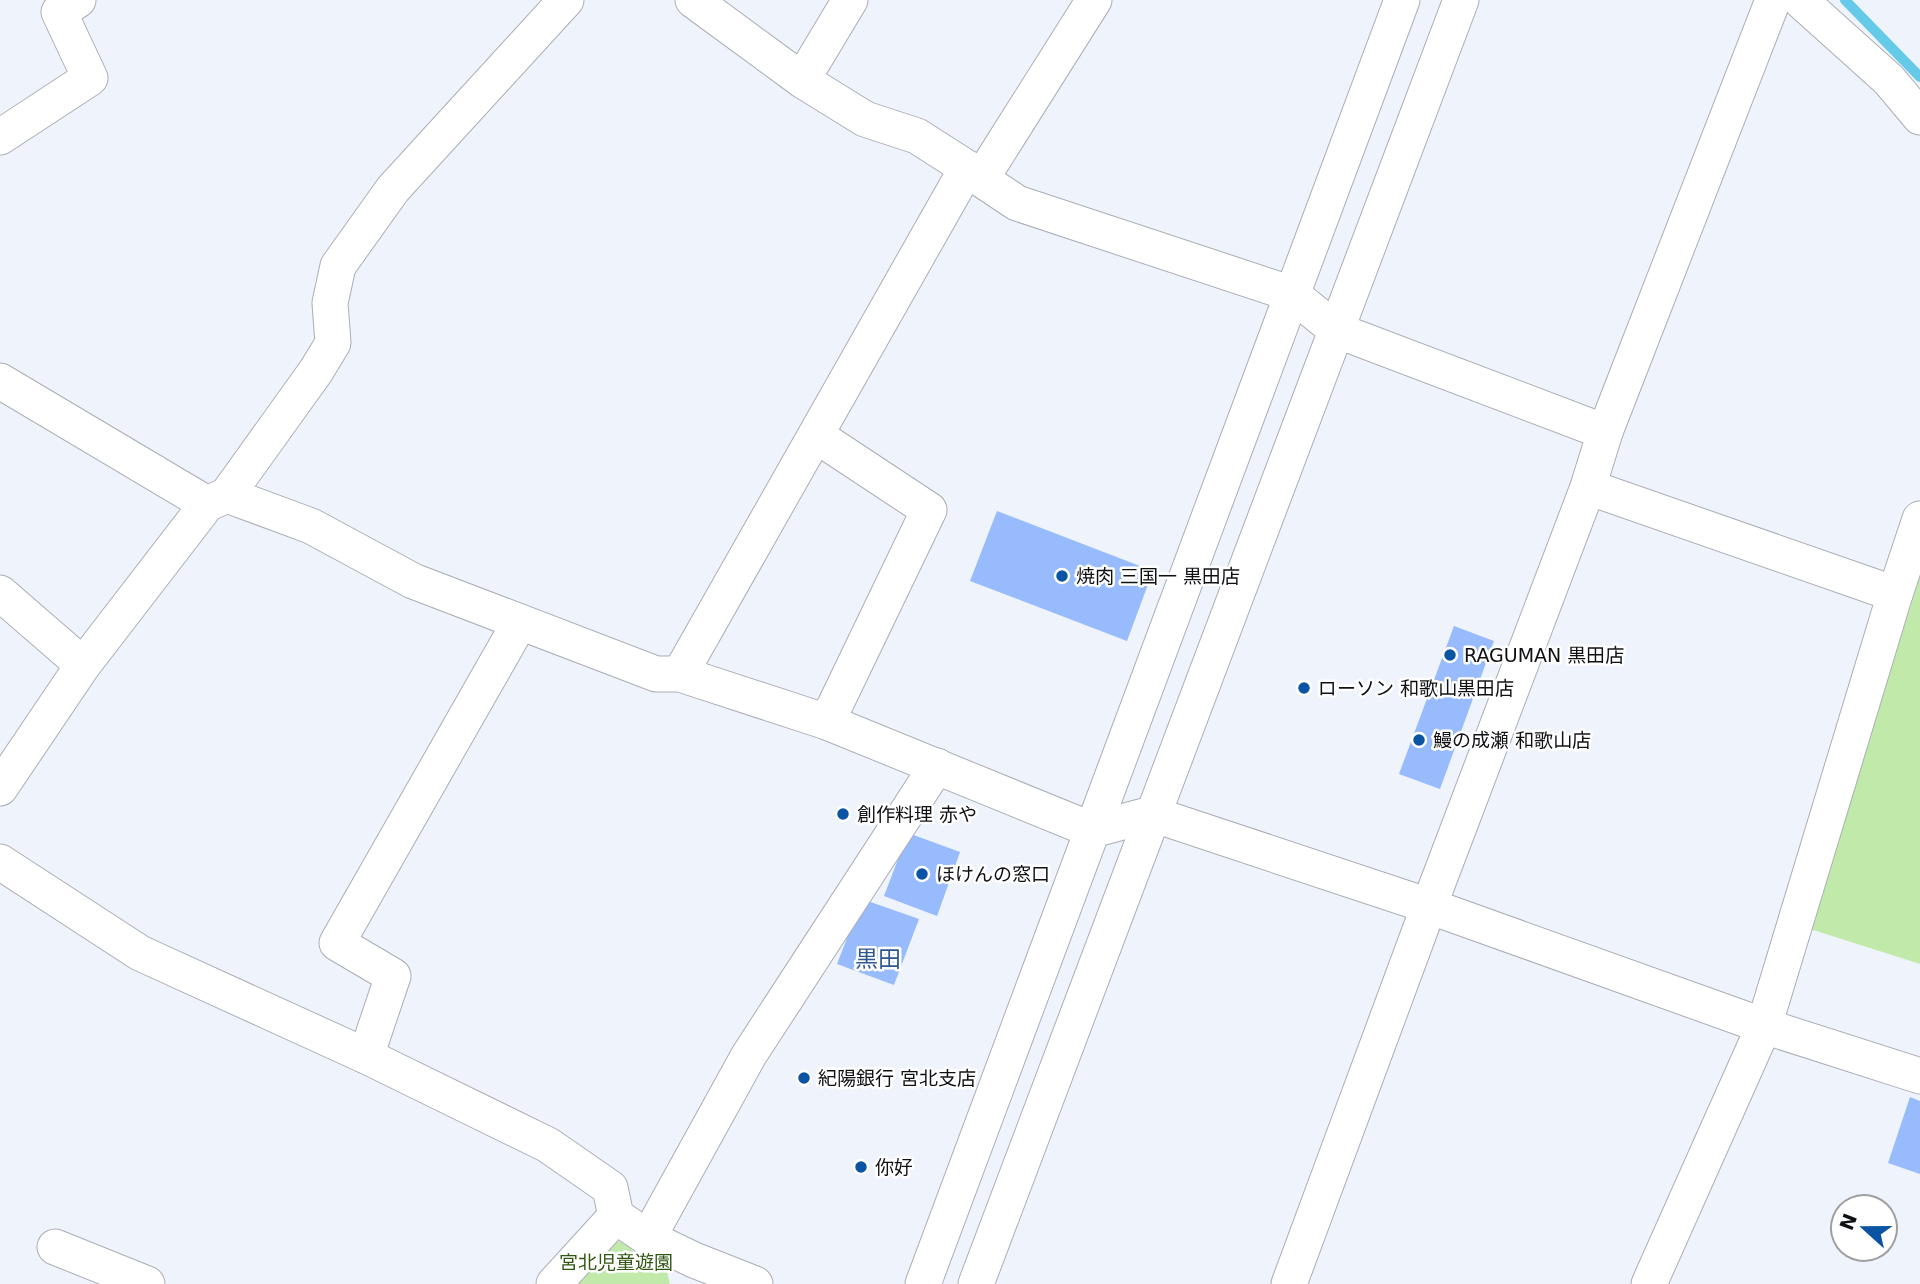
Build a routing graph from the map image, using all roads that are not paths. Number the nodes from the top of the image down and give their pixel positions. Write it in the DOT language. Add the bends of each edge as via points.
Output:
graph roads {
  1 [pos="78,0"];
  2 [pos="566,0"];
  3 [pos="693,0"];
  4 [pos="850,0"];
  5 [pos="1094,0"];
  6 [pos="1461,0"];
  7 [pos="1773,0"];
  8 [pos="1800,0"];
  9 [pos="1395,3"];
  10 [pos="802,80"];
  11 [pos="1920,117"];
  12 [pos="0,137"];
  13 [pos="974,173"];
  14 [pos="1292,294"];
  15 [pos="1336,330"];
  16 [pos="0,381"];
  17 [pos="1605,432"];
  18 [pos="817,436"];
  19 [pos="1588,486"];
  20 [pos="217,499"];
  21 [pos="1920,519"];
  22 [pos="0,593"];
  23 [pos="1895,594"];
  24 [pos="520,622"];
  25 [pos="83,665"];
  26 [pos="680,674"];
  27 [pos="827,722"];
  28 [pos="937,766"];
  29 [pos="0,788"];
  30 [pos="1152,814"];
  31 [pos="1092,830"];
  32 [pos="3,871"];
  33 [pos="1429,906"];
  34 [pos="1764,1026"];
  35 [pos="366,1056"];
  36 [pos="1920,1076"];
  37 [pos="616,1216"];
  38 [pos="648,1238"];
  39 [pos="55,1247"];
  40 [pos="689,1272"];
  41 [pos="146,1284"];
  42 [pos="554,1284"];
  43 [pos="755,1284"];
  44 [pos="923,1284"];
  45 [pos="976,1284"];
  46 [pos="1289,1284"];
  47 [pos="1649,1284"];
  1 -- 12 [label="street" via="58,12 90,78"];
  2 -- 20 [label="street" via="393,189 338,266 330,303 333,342 316,371"];
  3 -- 10 [label="street"];
  4 -- 10 [label="street"];
  5 -- 13 [label="street"];
  6 -- 15 [label="street"];
  7 -- 17 [label="street"];
  8 -- 11 [label="street" via="1889,80"];
  9 -- 14 [label="street"];
  10 -- 13 [label="street" via="865,119 917,136"];
  13 -- 14 [label="street" via="1017,203"];
  13 -- 18 [label="street"];
  14 -- 15 [label="street"];
  14 -- 31 [label="street"];
  15 -- 17 [label="street"];
  15 -- 30 [label="street"];
  16 -- 20 [label="street"];
  17 -- 19 [label="street"];
  18 -- 26 [label="street"];
  18 -- 27 [label="street" via="929,510"];
  19 -- 23 [label="street"];
  19 -- 33 [label="street"];
  20 -- 24 [label="street" via="311,526 413,581"];
  20 -- 25 [label="street"];
  21 -- 23 [label="street"];
  22 -- 25 [label="street"];
  23 -- 34 [label="street"];
  24 -- 26 [label="street" via="656,674"];
  24 -- 35 [label="street" via="337,943 393,976"];
  25 -- 29 [label="street"];
  26 -- 27 [label="street"];
  27 -- 28 [label="street"];
  28 -- 31 [label="street"];
  28 -- 38 [label="street" via="749,1055"];
  30 -- 31 [label="street"];
  30 -- 33 [label="street"];
  30 -- 45 [label="street"];
  31 -- 44 [label="street"];
  32 -- 35 [label="street" via="140,953"];
  33 -- 34 [label="street"];
  33 -- 46 [label="street"];
  34 -- 36 [label="street"];
  34 -- 47 [label="street"];
  35 -- 37 [label="street" via="548,1145 610,1188"];
  37 -- 38 [label="street"];
  37 -- 42 [label="street"];
  38 -- 40 [label="street"];
  39 -- 41 [label="street"];
  40 -- 43 [label="street"];
}
